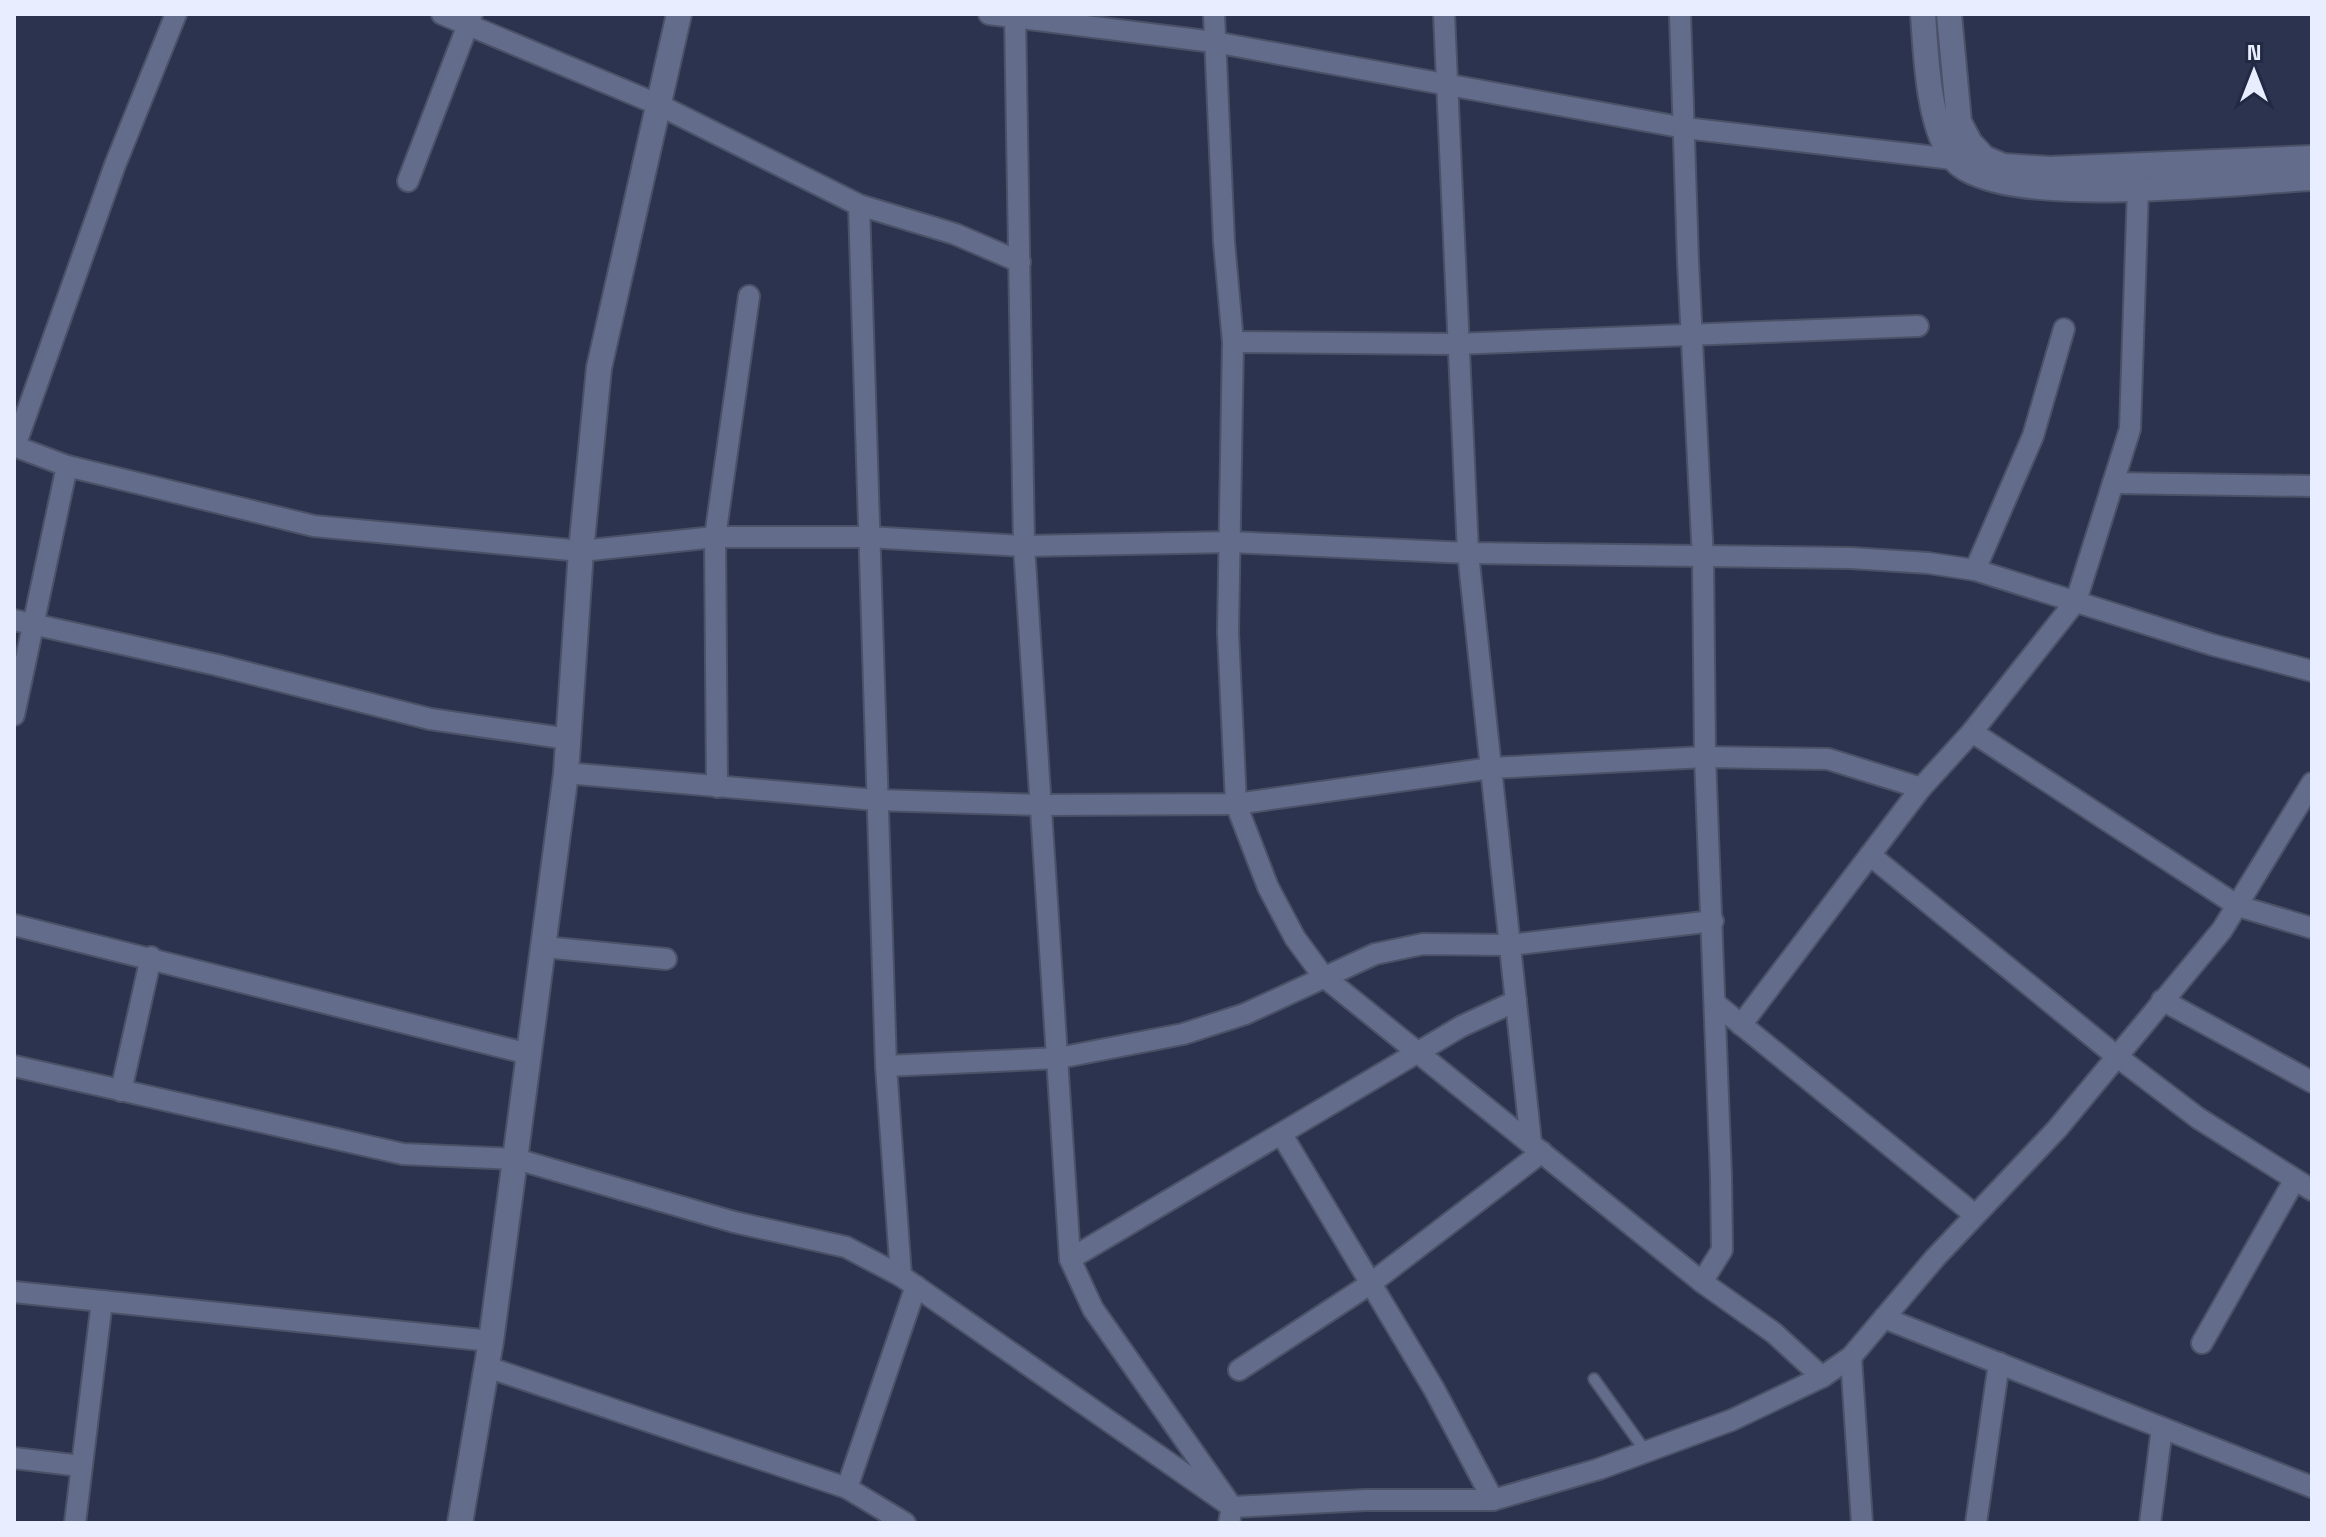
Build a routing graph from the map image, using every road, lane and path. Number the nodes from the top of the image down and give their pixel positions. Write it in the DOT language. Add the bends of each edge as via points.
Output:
graph roads {
  1 [pos="176,14"];
  2 [pos="442,14"];
  3 [pos="679,14"];
  4 [pos="989,14"];
  5 [pos="1214,14"];
  6 [pos="1444,14"];
  7 [pos="1680,14"];
  8 [pos="1923,14"];
  9 [pos="1949,14"];
  10 [pos="1016,17"];
  11 [pos="471,20"];
  12 [pos="1214,42"];
  13 [pos="1445,83"];
  14 [pos="657,104"];
  15 [pos="1685,128"];
  16 [pos="2312,158"];
  17 [pos="1953,159"];
  18 [pos="2312,178"];
  19 [pos="408,181"];
  20 [pos="2138,187"];
  21 [pos="859,205"];
  22 [pos="1020,262"];
  23 [pos="749,296"];
  24 [pos="1918,326"];
  25 [pos="2064,329"];
  26 [pos="1691,336"];
  27 [pos="1233,342"];
  28 [pos="1456,344"];
  29 [pos="14,446"];
  30 [pos="67,466"];
  31 [pos="2113,483"];
  32 [pos="2312,486"];
  33 [pos="715,537"];
  34 [pos="868,537"];
  35 [pos="1231,542"];
  36 [pos="1024,546"];
  37 [pos="581,551"];
  38 [pos="1468,553"];
  39 [pos="1703,559"];
  40 [pos="1975,570"];
  41 [pos="2076,601"];
  42 [pos="14,620"];
  43 [pos="36,626"];
  44 [pos="2312,671"];
  45 [pos="14,715"];
  46 [pos="1972,732"];
  47 [pos="569,739"];
  48 [pos="1705,757"];
  49 [pos="1491,768"];
  50 [pos="566,773"];
  51 [pos="2312,783"];
  52 [pos="717,787"];
  53 [pos="1921,788"];
  54 [pos="876,800"];
  55 [pos="1236,804"];
  56 [pos="1042,805"];
  57 [pos="1870,855"];
  58 [pos="2238,906"];
  59 [pos="1713,921"];
  60 [pos="14,925"];
  61 [pos="2312,928"];
  62 [pos="1510,945"];
  63 [pos="544,947"];
  64 [pos="151,957"];
  65 [pos="666,959"];
  66 [pos="1323,976"];
  67 [pos="2162,1000"];
  68 [pos="1516,1001"];
  69 [pos="1716,1004"];
  70 [pos="1741,1025"];
  71 [pos="529,1054"];
  72 [pos="1420,1054"];
  73 [pos="2115,1055"];
  74 [pos="1059,1058"];
  75 [pos="14,1066"];
  76 [pos="886,1066"];
  77 [pos="2312,1082"];
  78 [pos="121,1091"];
  79 [pos="1282,1135"];
  80 [pos="1537,1148"];
  81 [pos="516,1159"];
  82 [pos="2303,1185"];
  83 [pos="1975,1215"];
  84 [pos="1070,1259"];
  85 [pos="909,1281"];
  86 [pos="1702,1282"];
  87 [pos="1370,1284"];
  88 [pos="14,1292"];
  89 [pos="102,1301"];
  90 [pos="1884,1318"];
  91 [pos="491,1341"];
  92 [pos="2202,1343"];
  93 [pos="1851,1357"];
  94 [pos="1999,1363"];
  95 [pos="487,1367"];
  96 [pos="1239,1370"];
  97 [pos="1822,1377"];
  98 [pos="1594,1379"];
  99 [pos="2162,1428"];
  100 [pos="1646,1452"];
  101 [pos="14,1458"];
  102 [pos="81,1466"];
  103 [pos="2312,1487"];
  104 [pos="847,1488"];
  105 [pos="1493,1500"];
  106 [pos="1230,1515"];
  107 [pos="75,1523"];
  108 [pos="460,1523"];
  109 [pos="905,1523"];
  110 [pos="1862,1523"];
  111 [pos="1976,1523"];
  112 [pos="2150,1523"];
  1 -- 29 [label="street" via="115,165"];
  2 -- 11 [label="street"];
  3 -- 14 [label="street"];
  4 -- 10 [label="street"];
  5 -- 12 [label="street"];
  6 -- 13 [label="street"];
  7 -- 15 [label="street"];
  8 -- 17 [label="street" via="1932,97"];
  9 -- 16 [label="street" via="1959,122 1984,158 2003,166 2050,169"];
  10 -- 12 [label="street"];
  10 -- 22 [label="street"];
  11 -- 14 [label="street"];
  11 -- 19 [label="street"];
  12 -- 13 [label="street"];
  12 -- 27 [label="street"];
  13 -- 15 [label="street"];
  13 -- 28 [label="street"];
  14 -- 21 [label="street"];
  14 -- 37 [label="street" via="599,368"];
  15 -- 17 [label="street"];
  15 -- 26 [label="street"];
  17 -- 20 [label="street" via="1970,174 2000,184"];
  18 -- 20 [label="street"];
  20 -- 31 [label="street" via="2130,429"];
  21 -- 22 [label="street" via="955,234"];
  21 -- 34 [label="street"];
  22 -- 36 [label="street"];
  23 -- 33 [label="street"];
  24 -- 26 [label="street"];
  25 -- 40 [label="street" via="2033,436"];
  26 -- 28 [label="street"];
  26 -- 39 [label="street"];
  27 -- 28 [label="street"];
  27 -- 35 [label="street"];
  28 -- 38 [label="street"];
  29 -- 30 [label="street"];
  30 -- 37 [label="street" via="314,526"];
  30 -- 43 [label="street"];
  31 -- 32 [label="street"];
  31 -- 41 [label="street"];
  33 -- 34 [label="street"];
  33 -- 37 [label="street"];
  33 -- 52 [label="street"];
  34 -- 36 [label="street"];
  34 -- 54 [label="street"];
  35 -- 36 [label="street"];
  35 -- 38 [label="street"];
  35 -- 55 [label="street" via="1229,712"];
  36 -- 56 [label="street"];
  37 -- 47 [label="street"];
  38 -- 39 [label="street"];
  38 -- 49 [label="street"];
  39 -- 40 [label="street" via="1851,558"];
  39 -- 48 [label="street"];
  40 -- 41 [label="street"];
  41 -- 44 [label="street"];
  41 -- 46 [label="street"];
  42 -- 43 [label="street"];
  43 -- 45 [label="street"];
  43 -- 47 [label="street" via="430,719"];
  46 -- 53 [label="street"];
  46 -- 58 [label="street"];
  47 -- 50 [label="street"];
  48 -- 49 [label="street"];
  48 -- 53 [label="street" via="1828,759"];
  48 -- 59 [label="street"];
  49 -- 55 [label="street"];
  49 -- 62 [label="street"];
  50 -- 52 [label="street"];
  50 -- 63 [label="street"];
  51 -- 58 [label="street"];
  52 -- 54 [label="street"];
  53 -- 57 [label="street"];
  54 -- 56 [label="street"];
  54 -- 76 [label="street"];
  55 -- 56 [label="street"];
  55 -- 66 [label="street" via="1268,887"];
  56 -- 74 [label="street"];
  57 -- 70 [label="street"];
  57 -- 73 [label="street"];
  58 -- 61 [label="street"];
  58 -- 67 [label="street"];
  59 -- 62 [label="street"];
  59 -- 69 [label="street"];
  60 -- 64 [label="street"];
  62 -- 66 [label="street" via="1423,944 1375,954"];
  62 -- 68 [label="street"];
  63 -- 65 [label="street"];
  63 -- 71 [label="street"];
  64 -- 71 [label="street"];
  64 -- 78 [label="street"];
  66 -- 72 [label="street"];
  66 -- 74 [label="street" via="1245,1014 1183,1034"];
  67 -- 73 [label="street"];
  67 -- 77 [label="street"];
  68 -- 72 [label="street" via="1462,1026"];
  68 -- 80 [label="street"];
  69 -- 70 [label="street"];
  69 -- 86 [label="street" via="1722,1250"];
  70 -- 83 [label="street"];
  71 -- 81 [label="street"];
  72 -- 79 [label="street"];
  72 -- 80 [label="street"];
  73 -- 82 [label="street" via="2198,1118"];
  73 -- 83 [label="street" via="2057,1129"];
  74 -- 76 [label="street"];
  74 -- 84 [label="street"];
  75 -- 78 [label="street"];
  76 -- 85 [label="street"];
  78 -- 81 [label="street" via="403,1154"];
  79 -- 84 [label="street"];
  79 -- 87 [label="street"];
  80 -- 86 [label="street"];
  80 -- 87 [label="street"];
  81 -- 85 [label="street" via="734,1222 846,1247"];
  81 -- 91 [label="street"];
  82 -- 92 [label="street"];
  83 -- 90 [label="street"];
  84 -- 106 [label="street" via="1093,1309"];
  85 -- 104 [label="street"];
  85 -- 106 [label="street"];
  86 -- 97 [label="street" via="1774,1333"];
  87 -- 96 [label="street"];
  87 -- 105 [label="street"];
  88 -- 89 [label="street"];
  89 -- 91 [label="street"];
  89 -- 102 [label="street"];
  90 -- 93 [label="street"];
  90 -- 94 [label="street"];
  91 -- 95 [label="street"];
  93 -- 97 [label="street"];
  93 -- 110 [label="street"];
  94 -- 99 [label="street"];
  94 -- 111 [label="street"];
  95 -- 104 [label="street"];
  95 -- 108 [label="street"];
  97 -- 100 [label="street" via="1732,1420"];
  98 -- 100 [label="lane"];
  99 -- 103 [label="street"];
  99 -- 112 [label="street"];
  100 -- 105 [label="street"];
  101 -- 102 [label="street"];
  102 -- 107 [label="street"];
  104 -- 109 [label="street"];
  105 -- 106 [label="street" via="1366,1500"];
}
